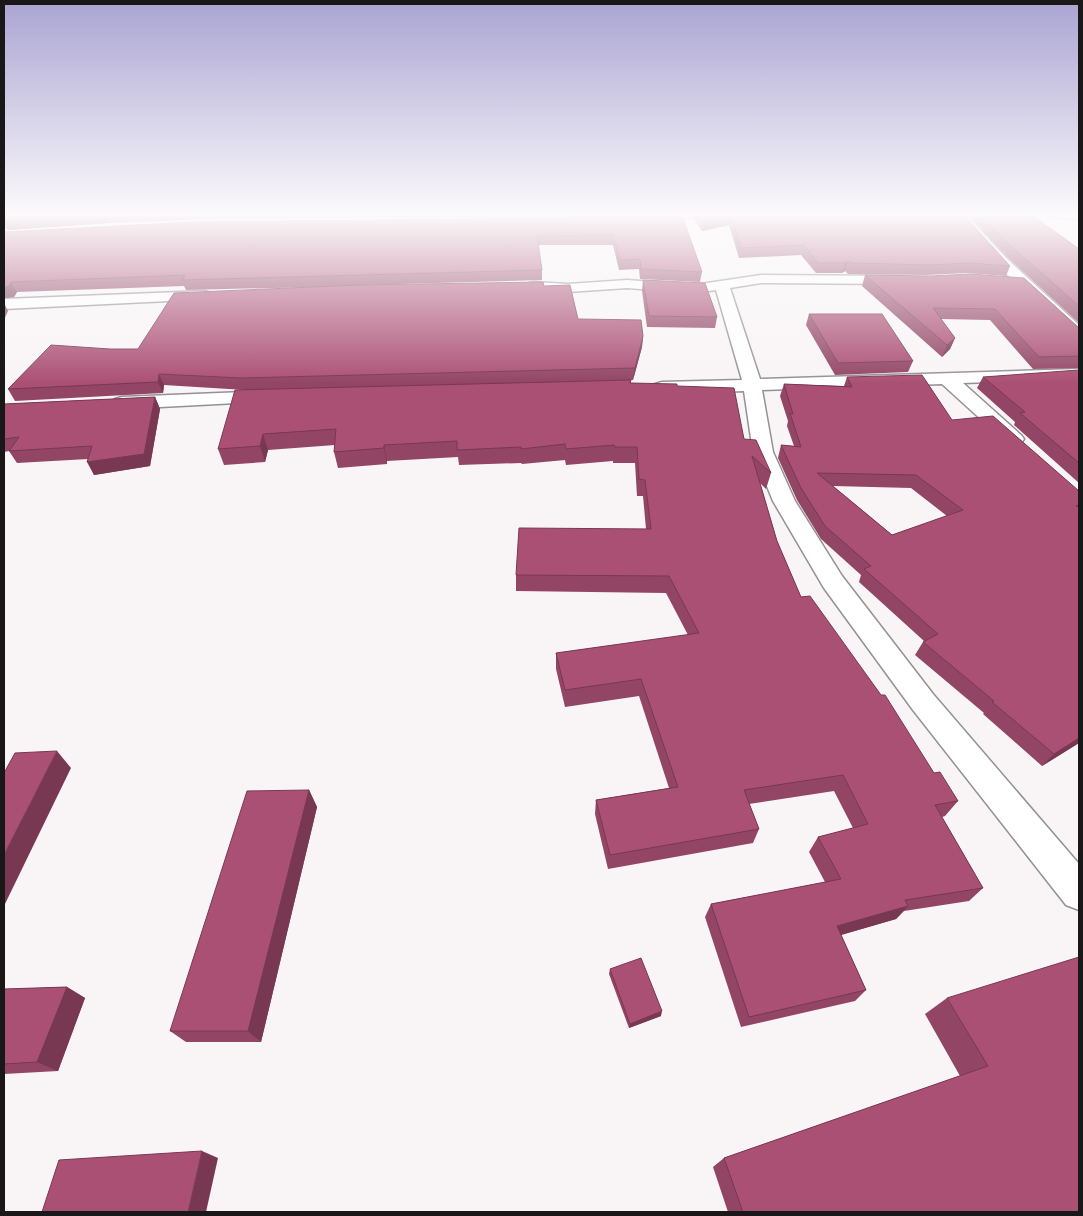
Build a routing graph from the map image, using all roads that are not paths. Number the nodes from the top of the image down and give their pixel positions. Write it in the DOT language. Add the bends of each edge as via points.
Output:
graph roads {
  1 [pos="1011,270"];
  2 [pos="917,280"];
  3 [pos="1006,282"];
  4 [pos="1026,283"];
  5 [pos="722,286"];
  6 [pos="521,287"];
  7 [pos="222,296"];
  8 [pos="4,304"];
  9 [pos="1079,334"];
  10 [pos="1079,374"];
  11 [pos="946,378"];
  12 [pos="752,384"];
  13 [pos="641,388"];
  14 [pos="283,396"];
  15 [pos="107,404"];
  16 [pos="1029,453"];
  17 [pos="1079,892"];
  1 -- 4 [label="street"];
  2 -- 5 [label="street" via="761,279"];
  3 -- 4 [label="street"];
  4 -- 9 [label="street"];
  5 -- 6 [label="street" via="694,289 627,284"];
  5 -- 12 [label="street"];
  7 -- 8 [label="street"];
  10 -- 11 [label="street"];
  11 -- 12 [label="street"];
  11 -- 16 [label="street"];
  12 -- 13 [label="street"];
  12 -- 17 [label="street" via="763,452 784,501 832,582 923,702"];
  14 -- 15 [label="street"];
}
